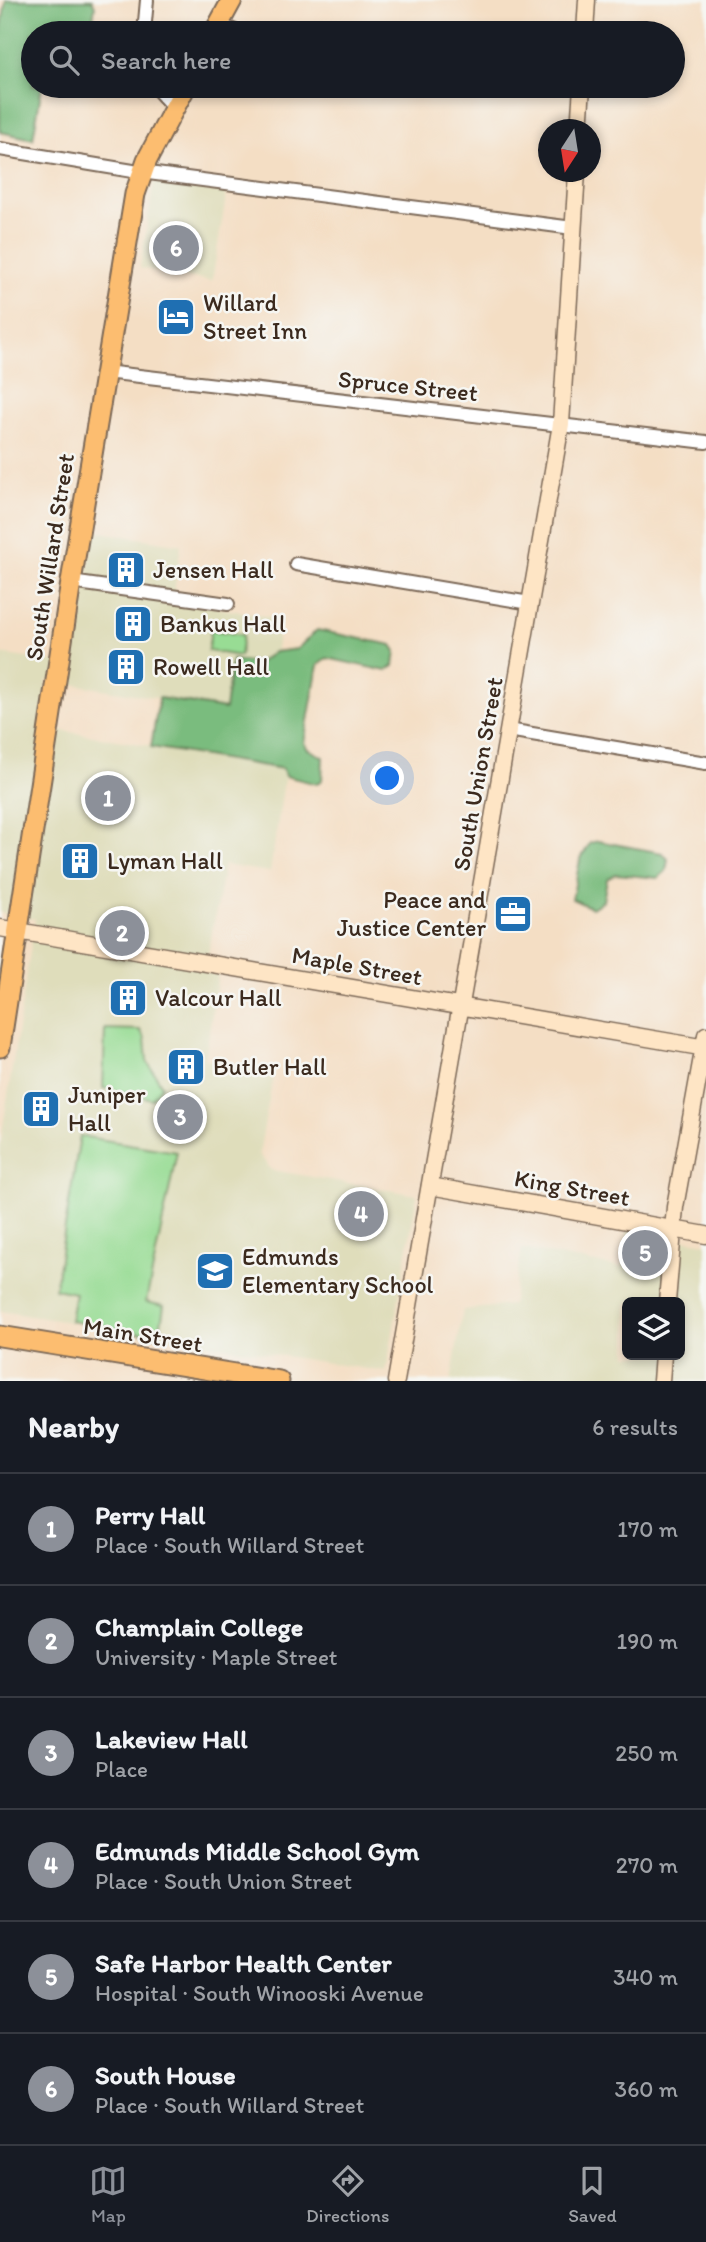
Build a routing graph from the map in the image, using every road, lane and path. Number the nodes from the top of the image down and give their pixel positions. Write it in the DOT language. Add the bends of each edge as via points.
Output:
graph roads {
  1 [pos="147,0"];
  2 [pos="232,0"];
  3 [pos="587,0"];
  4 [pos="145,21"];
  5 [pos="220,21"];
  6 [pos="586,21"];
  7 [pos="165,98"];
  8 [pos="179,98"];
  9 [pos="581,98"];
  10 [pos="174,107"];
  11 [pos="580,119"];
  12 [pos="0,149"];
  13 [pos="142,172"];
  14 [pos="575,182"];
  15 [pos="573,228"];
  16 [pos="105,372"];
  17 [pos="561,424"];
  18 [pos="706,442"];
  19 [pos="296,564"];
  20 [pos="71,582"];
  21 [pos="530,603"];
  22 [pos="228,604"];
  23 [pos="508,730"];
  24 [pos="706,763"];
  25 [pos="9,930"];
  26 [pos="460,1006"];
  27 [pos="705,1043"];
  28 [pos="0,1047"];
  29 [pos="430,1186"];
  30 [pos="672,1229"];
  31 [pos="706,1235"];
  32 [pos="667,1297"];
  33 [pos="0,1336"];
  34 [pos="663,1360"];
  35 [pos="279,1381"];
  36 [pos="396,1381"];
  37 [pos="661,1381"];
  1 -- 4 [label="street"];
  2 -- 5 [label="main road"];
  3 -- 6 [label="main road"];
  7 -- 10 [label="street"];
  8 -- 10 [label="main road, South Willard Street"];
  9 -- 11 [label="main road"];
  10 -- 13 [label="main road, South Willard Street"];
  12 -- 13 [label="street"];
  13 -- 15 [label="street"];
  13 -- 16 [label="main road, South Willard Street"];
  14 -- 15 [label="main road, South Union Street"];
  15 -- 17 [label="main road, South Union Street"];
  16 -- 17 [label="street, Spruce Street"];
  16 -- 20 [label="main road, South Willard Street"];
  17 -- 18 [label="street, Spruce Street"];
  17 -- 21 [label="main road, South Union Street"];
  19 -- 21 [label="street"];
  20 -- 22 [label="street"];
  20 -- 25 [label="main road, South Willard Street"];
  21 -- 23 [label="main road, South Union Street"];
  23 -- 24 [label="street"];
  23 -- 26 [label="main road, South Union Street"];
  25 -- 26 [label="main road, Maple Street"];
  25 -- 28 [label="main road, South Willard Street"];
  26 -- 27 [label="main road, Maple Street"];
  26 -- 29 [label="main road, South Union Street"];
  27 -- 30 [label="main road"];
  29 -- 30 [label="main road, King Street"];
  29 -- 36 [label="main road, South Union Street"];
  30 -- 31 [label="main road, King Street"];
  30 -- 32 [label="main road"];
  33 -- 35 [label="main road, Main Street"];
  34 -- 37 [label="main road"];
}
